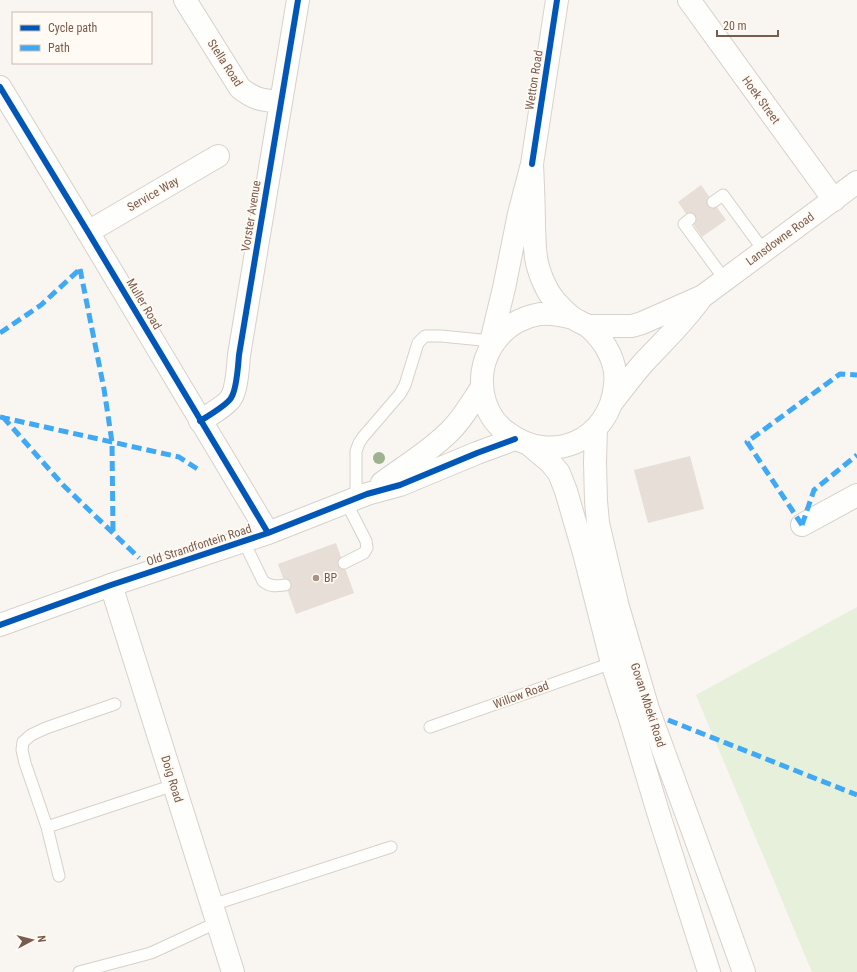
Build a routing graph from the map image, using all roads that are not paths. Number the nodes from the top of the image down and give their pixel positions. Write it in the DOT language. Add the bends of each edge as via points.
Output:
graph roads {
  1 [pos="185,0"];
  2 [pos="298,0"];
  3 [pos="557,0"];
  4 [pos="689,0"];
  5 [pos="0,87"];
  6 [pos="281,102"];
  7 [pos="218,156"];
  8 [pos="532,164"];
  9 [pos="857,182"];
  10 [pos="834,200"];
  11 [pos="713,202"];
  12 [pos="690,220"];
  13 [pos="88,232"];
  14 [pos="764,251"];
  15 [pos="725,280"];
  16 [pos="703,296"];
  17 [pos="580,322"];
  18 [pos="491,345"];
  19 [pos="482,387"];
  20 [pos="613,401"];
  21 [pos="200,420"];
  22 [pos="596,428"];
  23 [pos="523,442"];
  24 [pos="857,495"];
  25 [pos="356,498"];
  26 [pos="802,525"];
  27 [pos="268,534"];
  28 [pos="244,542"];
  29 [pos="344,563"];
  30 [pos="112,585"];
  31 [pos="285,585"];
  32 [pos="0,625"];
  33 [pos="612,663"];
  34 [pos="115,704"];
  35 [pos="430,728"];
  36 [pos="174,785"];
  37 [pos="47,827"];
  38 [pos="391,847"];
  39 [pos="59,876"];
  40 [pos="215,913"];
  41 [pos="79,972"];
  42 [pos="233,972"];
  43 [pos="709,972"];
  44 [pos="744,972"];
  1 -- 6 [label="street, Stella Road" via="240,88 257,99"];
  2 -- 6 [label="street, Vorster Avenue"];
  3 -- 8 [label="street, Wetton Road"];
  4 -- 10 [label="street, Hoek Street"];
  5 -- 13 [label="street, Muller Road"];
  6 -- 21 [label="street, Vorster Avenue" via="234,388 231,399"];
  7 -- 13 [label="street, Service Way"];
  8 -- 17 [label="street, Wetton Road" via="538,269 551,297"];
  8 -- 18 [label="street, Wetton Road"];
  9 -- 10 [label="street, Lansdowne Road"];
  10 -- 14 [label="street, Lansdowne Road"];
  11 -- 14 [label="lane" via="723,195"];
  12 -- 15 [label="lane" via="684,224"];
  13 -- 21 [label="street, Muller Road"];
  14 -- 15 [label="street, Lansdowne Road"];
  15 -- 16 [label="street, Lansdowne Road"];
  16 -- 17 [label="street, Lansdowne Road" via="632,326"];
  16 -- 20 [label="street, Lansdowne Road"];
  17 -- 18 [label="street" via="558,314 541,314 525,318 511,325"];
  17 -- 20 [label="street" via="600,338 609,351 616,384"];
  18 -- 19 [label="street" via="483,368"];
  18 -- 25 [label="lane" via="441,336 425,336 421,339 400,394 359,443 356,451"];
  19 -- 23 [label="street" via="485,403 492,417 502,430"];
  19 -- 25 [label="street, Old Strandfontein Road" via="449,432 424,453"];
  20 -- 22 [label="street"];
  21 -- 27 [label="street, Muller Road"];
  22 -- 23 [label="street" via="582,439 566,446 549,448"];
  22 -- 44 [label="street, Govan Mbeki Road" via="598,523 618,607 648,709"];
  23 -- 25 [label="street, Old Strandfontein Road" via="477,453 400,484"];
  23 -- 33 [label="street, Govan Mbeki Road" via="550,462 559,473 584,553"];
  24 -- 26 [label="street"];
  25 -- 27 [label="street, Old Strandfontein Road"];
  25 -- 29 [label="lane" via="367,548 364,553"];
  27 -- 28 [label="street, Old Strandfontein Road"];
  28 -- 30 [label="street, Old Strandfontein Road"];
  28 -- 31 [label="lane" via="263,581 276,586"];
  30 -- 32 [label="street, Old Strandfontein Road"];
  30 -- 36 [label="street, Doig Road"];
  33 -- 35 [label="lane, Willow Road"];
  33 -- 43 [label="street, Govan Mbeki Road"];
  34 -- 37 [label="lane" via="46,728 23,742 25,763"];
  36 -- 37 [label="lane"];
  36 -- 40 [label="street, Doig Road"];
  37 -- 39 [label="lane"];
  38 -- 40 [label="lane"];
  40 -- 41 [label="lane" via="151,953"];
  40 -- 42 [label="street, Doig Road"];
}
